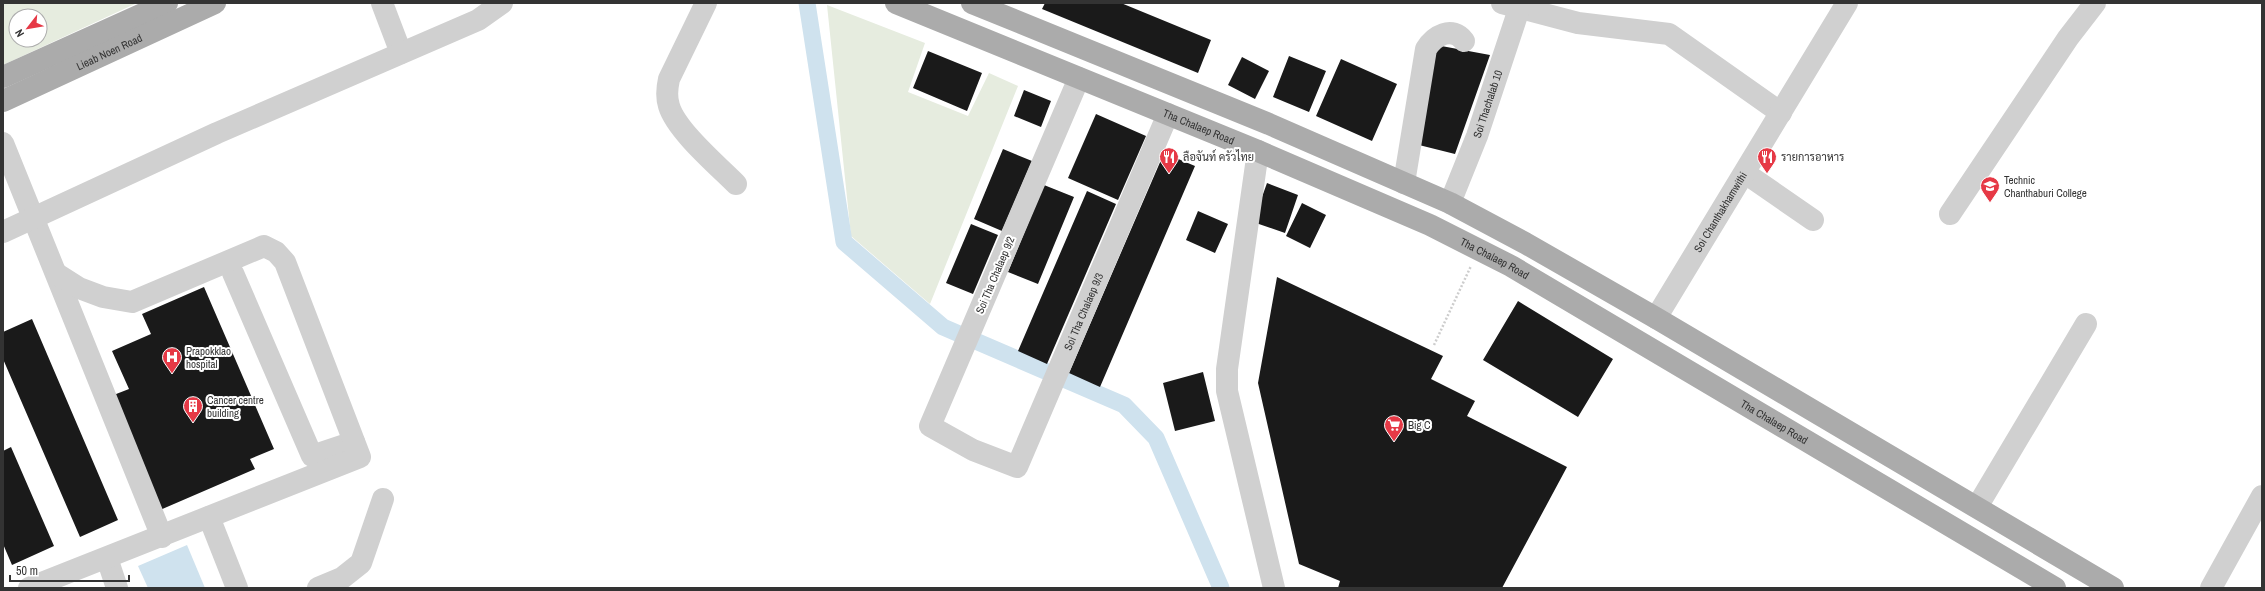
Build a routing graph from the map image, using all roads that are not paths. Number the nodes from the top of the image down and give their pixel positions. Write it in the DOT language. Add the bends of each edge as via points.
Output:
graph roads {
  1 [pos="167,3"];
  2 [pos="215,3"];
  3 [pos="382,3"];
  4 [pos="502,3"];
  5 [pos="706,3"];
  6 [pos="896,3"];
  7 [pos="972,3"];
  8 [pos="1847,3"];
  9 [pos="2095,3"];
  10 [pos="1515,5"];
  11 [pos="1464,41"];
  12 [pos="401,53"];
  13 [pos="3,77"];
  14 [pos="1079,78"];
  15 [pos="3,101"];
  16 [pos="1781,113"];
  17 [pos="1168,114"];
  18 [pos="1269,124"];
  19 [pos="3,143"];
  20 [pos="1258,151"];
  21 [pos="1745,172"];
  22 [pos="1404,183"];
  23 [pos="736,184"];
  24 [pos="1450,203"];
  25 [pos="1950,214"];
  26 [pos="34,218"];
  27 [pos="1813,220"];
  28 [pos="3,232"];
  29 [pos="233,273"];
  30 [pos="56,274"];
  31 [pos="1656,318"];
  32 [pos="2086,324"];
  33 [pos="1640,344"];
  34 [pos="354,442"];
  35 [pos="973,450"];
  36 [pos="2262,496"];
  37 [pos="383,499"];
  38 [pos="1977,507"];
  39 [pos="209,517"];
  40 [pos="162,537"];
  41 [pos="107,558"];
  42 [pos="29,588"];
  43 [pos="117,588"];
  44 [pos="237,588"];
  45 [pos="318,588"];
  46 [pos="1274,588"];
  47 [pos="2055,588"];
  48 [pos="2113,588"];
  49 [pos="2211,588"];
  1 -- 13 [label="main road, Lieab Noen Road"];
  2 -- 15 [label="main road, Lieab Noen Road"];
  3 -- 12 [label="street"];
  4 -- 12 [label="street" via="478,20"];
  5 -- 23 [label="street" via="669,79 668,105 683,130"];
  6 -- 14 [label="main road, Tha Chalaep Road"];
  7 -- 18 [label="main road"];
  8 -- 16 [label="street, Soi Chanthakhamwithi"];
  9 -- 25 [label="street" via="2068,38"];
  10 -- 16 [label="street" via="1578,23 1669,34"];
  10 -- 24 [label="street, Soi Thachalab 10" via="1477,136"];
  11 -- 22 [label="street" via="1455,34 1441,34 1434,37 1426,49"];
  12 -- 26 [label="street" via="217,133"];
  14 -- 17 [label="main road, Tha Chalaep Road"];
  14 -- 35 [label="street, Soi Tha Chalaep 9/2" via="930,426"];
  16 -- 21 [label="street, Soi Chanthakhamwithi"];
  17 -- 20 [label="main road, Tha Chalaep Road"];
  17 -- 35 [label="street, Soi Tha Chalaep 9/3" via="1017,467"];
  18 -- 20 [label="main road"];
  18 -- 22 [label="main road"];
  19 -- 26 [label="street"];
  20 -- 33 [label="main road, Tha Chalaep Road" via="1430,225 1511,266"];
  20 -- 46 [label="street" via="1227,369 1227,391"];
  21 -- 27 [label="street"];
  21 -- 31 [label="street, Soi Chanthakhamwithi"];
  22 -- 24 [label="main road"];
  24 -- 31 [label="main road"];
  26 -- 28 [label="street"];
  26 -- 30 [label="street"];
  29 -- 34 [label="street" via="312,456"];
  30 -- 34 [label="street" via="103,297 132,302 264,246 276,252 285,262"];
  30 -- 40 [label="street"];
  31 -- 33 [label="main road"];
  31 -- 38 [label="main road"];
  32 -- 38 [label="street"];
  33 -- 47 [label="main road, Tha Chalaep Road"];
  34 -- 39 [label="street" via="360,457"];
  36 -- 49 [label="street"];
  37 -- 45 [label="street" via="361,563 342,578"];
  38 -- 48 [label="main road"];
  39 -- 40 [label="street"];
  39 -- 44 [label="street"];
  40 -- 41 [label="street"];
  41 -- 42 [label="street"];
  41 -- 43 [label="street"];
}
